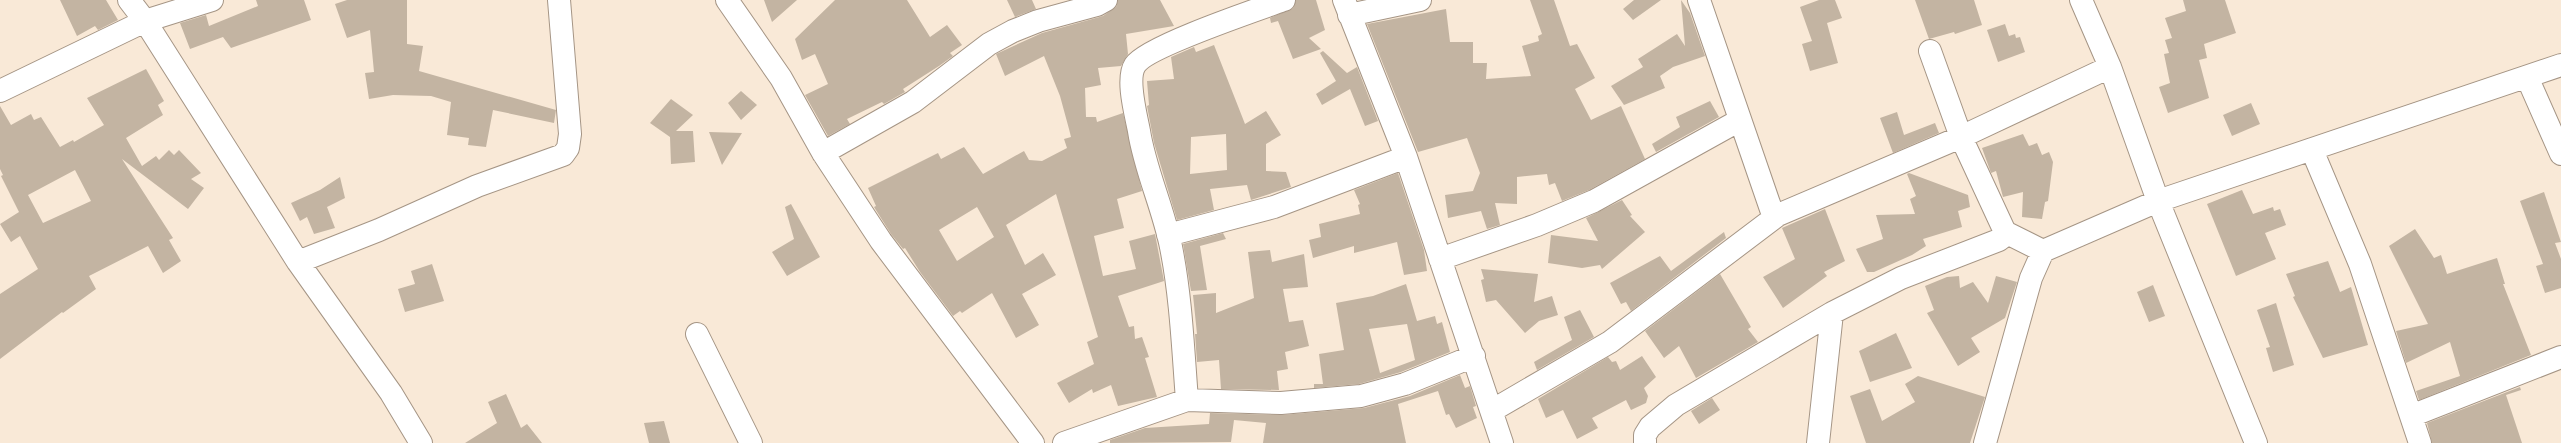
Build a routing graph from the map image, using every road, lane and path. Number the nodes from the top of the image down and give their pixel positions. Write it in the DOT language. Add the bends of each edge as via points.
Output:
graph roads {
  1 [pos="129,0"];
  2 [pos="212,0"];
  3 [pos="559,0"];
  4 [pos="727,0"];
  5 [pos="1106,0"];
  6 [pos="1284,0"];
  7 [pos="1420,0"];
  8 [pos="1699,0"];
  9 [pos="2081,0"];
  10 [pos="1346,8"];
  11 [pos="145,21"];
  12 [pos="1930,51"];
  13 [pos="2561,65"];
  14 [pos="2110,67"];
  15 [pos="2527,77"];
  16 [pos="0,91"];
  17 [pos="1740,120"];
  18 [pos="1962,137"];
  19 [pos="2312,150"];
  20 [pos="823,153"];
  21 [pos="2561,154"];
  22 [pos="1406,157"];
  23 [pos="2158,201"];
  24 [pos="1774,218"];
  25 [pos="2005,232"];
  26 [pos="1168,235"];
  27 [pos="2043,251"];
  28 [pos="1440,259"];
  29 [pos="298,262"];
  30 [pos="1832,313"];
  31 [pos="697,334"];
  32 [pos="1474,356"];
  33 [pos="2561,357"];
  34 [pos="1187,400"];
  35 [pos="1493,410"];
  36 [pos="2411,416"];
  37 [pos="421,443"];
  38 [pos="751,443"];
  39 [pos="1033,443"];
  40 [pos="1064,443"];
  41 [pos="1502,443"];
  42 [pos="1645,443"];
  43 [pos="1818,443"];
  44 [pos="1985,443"];
  45 [pos="2256,443"];
  46 [pos="2420,443"];
  1 -- 11 [label="street"];
  2 -- 11 [label="street"];
  3 -- 29 [label="street" via="570,134 564,155 477,186 379,230"];
  4 -- 20 [label="street" via="781,78"];
  5 -- 20 [label="street" via="1013,31 989,44 913,102"];
  6 -- 26 [label="street" via="1163,47 1136,64 1133,70 1132,94 1141,145 1160,200"];
  7 -- 10 [label="street"];
  8 -- 17 [label="street"];
  9 -- 14 [label="street"];
  10 -- 22 [label="street"];
  11 -- 16 [label="street"];
  11 -- 29 [label="street"];
  12 -- 18 [label="street"];
  13 -- 15 [label="street"];
  14 -- 18 [label="street"];
  14 -- 23 [label="street"];
  15 -- 19 [label="street"];
  15 -- 21 [label="street"];
  17 -- 24 [label="street"];
  17 -- 28 [label="street" via="1594,201 1537,225"];
  18 -- 24 [label="street"];
  18 -- 25 [label="street"];
  19 -- 23 [label="street"];
  19 -- 36 [label="street" via="2360,264"];
  20 -- 39 [label="street" via="881,241"];
  22 -- 26 [label="street" via="1274,207"];
  22 -- 28 [label="street"];
  23 -- 27 [label="street"];
  23 -- 45 [label="street"];
  24 -- 35 [label="street" via="1610,342"];
  25 -- 27 [label="street"];
  25 -- 30 [label="street" via="1999,240 1901,278"];
  26 -- 34 [label="street" via="1176,272"];
  27 -- 44 [label="street" via="2031,278"];
  28 -- 32 [label="street"];
  29 -- 37 [label="street" via="391,393"];
  30 -- 42 [label="street" via="1676,405 1650,427 1645,435"];
  30 -- 43 [label="street"];
  31 -- 38 [label="street"];
  32 -- 34 [label="street" via="1405,384 1361,396 1282,403"];
  32 -- 35 [label="street"];
  33 -- 36 [label="street"];
  34 -- 40 [label="street"];
  35 -- 41 [label="street"];
  36 -- 46 [label="street"];
}
